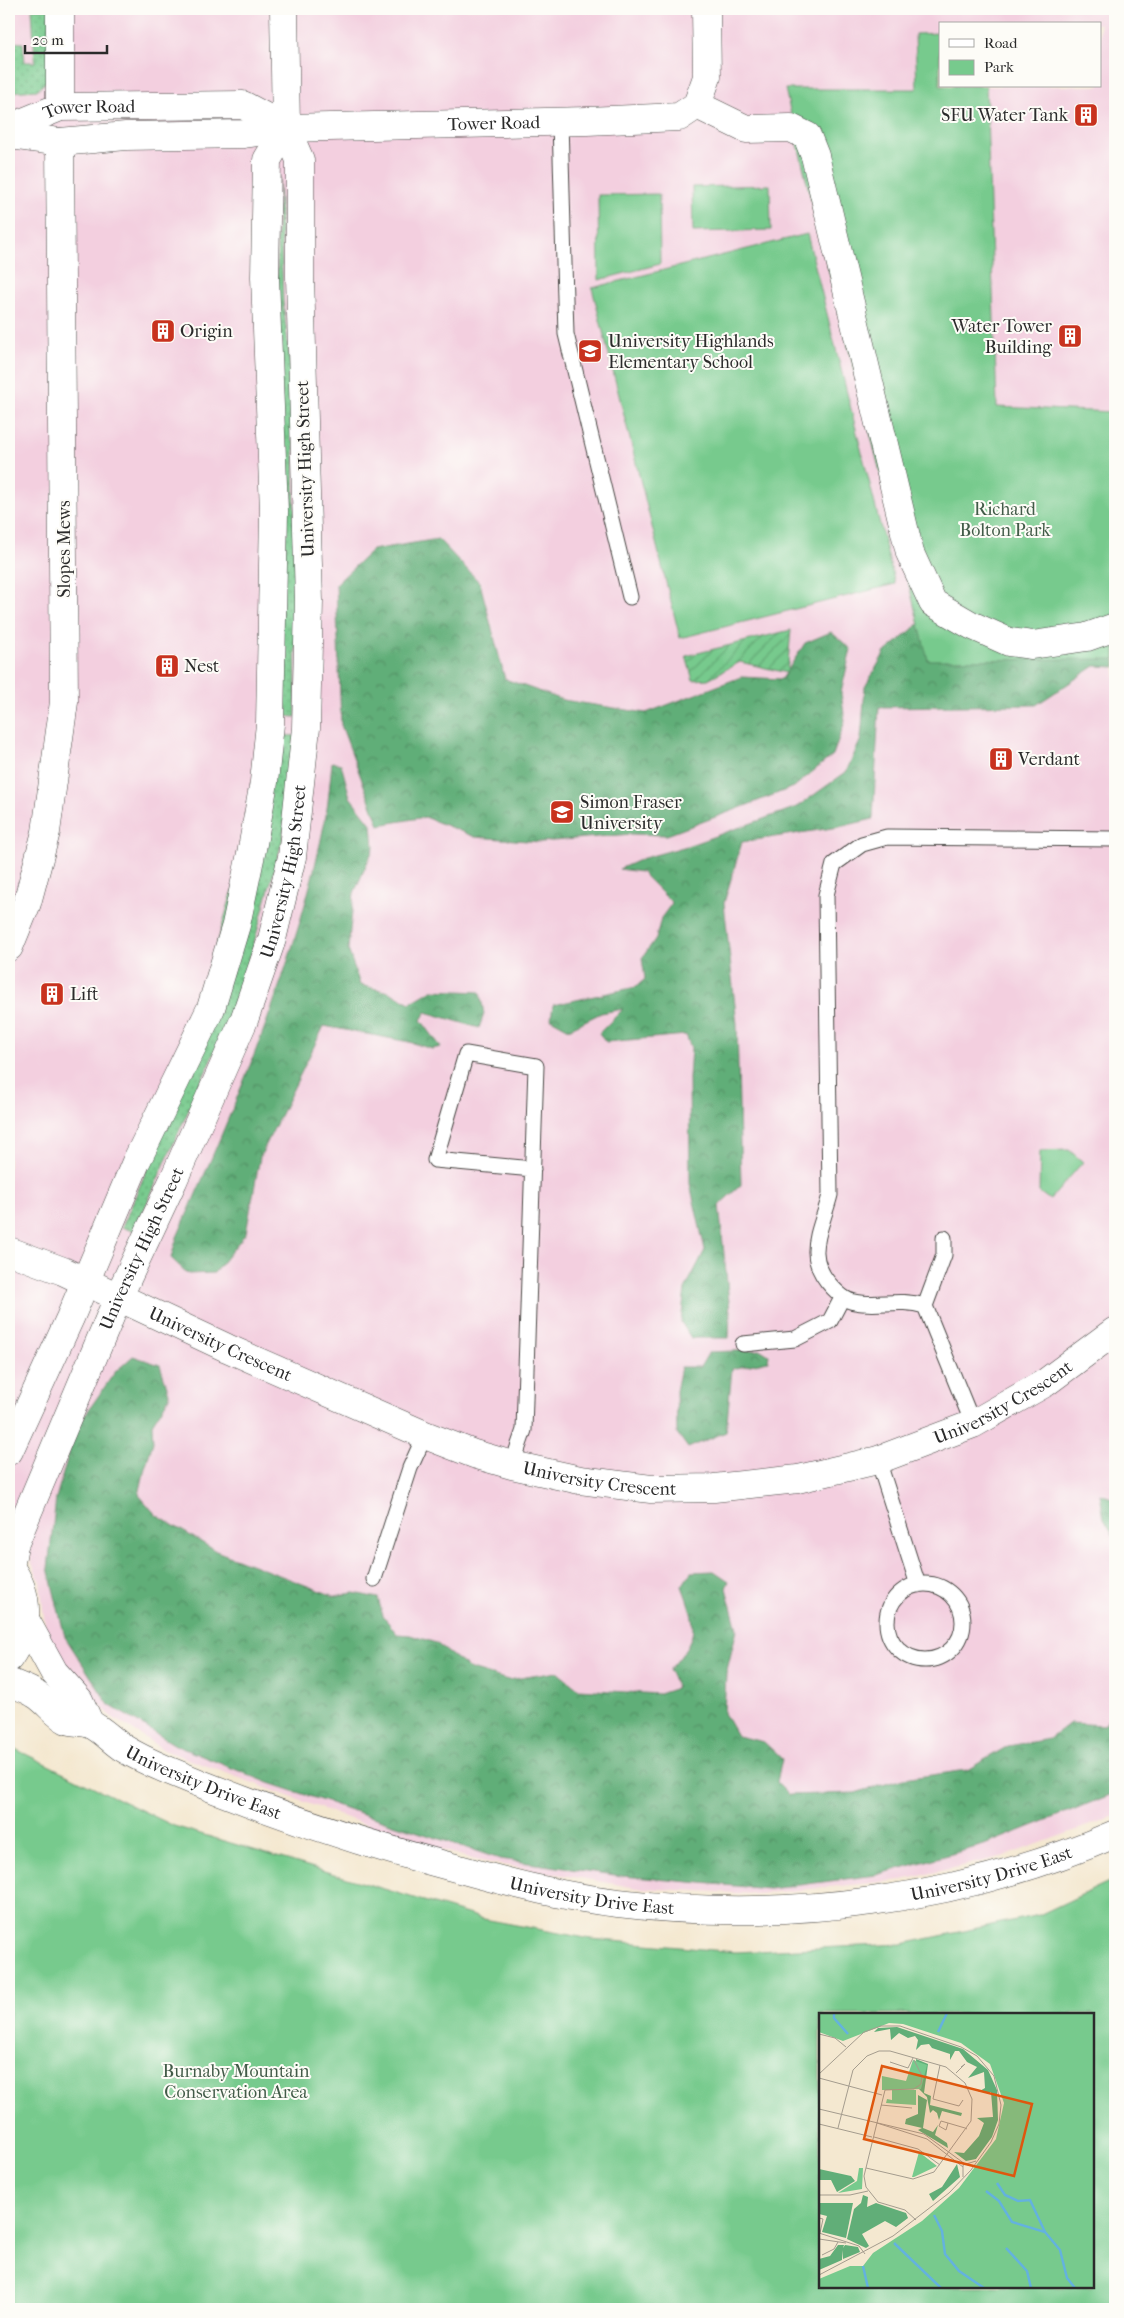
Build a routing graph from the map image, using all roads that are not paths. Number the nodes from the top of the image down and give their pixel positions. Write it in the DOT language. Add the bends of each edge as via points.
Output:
graph roads {
  1 [pos="60,9"];
  2 [pos="284,9"];
  3 [pos="706,9"];
  4 [pos="697,105"];
  5 [pos="60,107"];
  6 [pos="560,122"];
  7 [pos="9,128"];
  8 [pos="286,128"];
  9 [pos="9,135"];
  10 [pos="60,142"];
  11 [pos="630,596"];
  12 [pos="1115,627"];
  13 [pos="1115,839"];
  14 [pos="9,948"];
  15 [pos="533,1169"];
  16 [pos="944,1238"];
  17 [pos="9,1251"];
  18 [pos="85,1282"];
  19 [pos="118,1298"];
  20 [pos="842,1298"];
  21 [pos="925,1306"];
  22 [pos="1115,1331"];
  23 [pos="743,1344"];
  24 [pos="973,1424"];
  25 [pos="425,1435"];
  26 [pos="9,1451"];
  27 [pos="878,1460"];
  28 [pos="512,1466"];
  29 [pos="9,1567"];
  30 [pos="374,1579"];
  31 [pos="918,1585"];
  32 [pos="26,1621"];
  33 [pos="9,1658"];
  34 [pos="9,1682"];
  35 [pos="90,1724"];
  36 [pos="1115,1834"];
  1 -- 5 [label="street"];
  2 -- 8 [label="street, University High Street"];
  3 -- 4 [label="street" via="707,77"];
  4 -- 6 [label="street, Tower Road" via="679,117"];
  4 -- 12 [label="street" via="746,129 791,128 807,136 815,156 910,553 933,603 1009,642 1032,645 1087,638"];
  5 -- 7 [label="street, Tower Road"];
  5 -- 8 [label="street, Tower Road" via="243,105"];
  6 -- 8 [label="street, Tower Road"];
  6 -- 11 [label="lane" via="566,334"];
  8 -- 10 [label="street, Tower Road" via="244,134 126,136"];
  8 -- 18 [label="street, University High Street" via="267,160 265,277 274,511 270,724 264,782 236,925 211,1008 136,1162"];
  8 -- 19 [label="street, University High Street" via="300,160 309,600 306,728 292,857 272,939 244,1020"];
  9 -- 10 [label="street, Tower Road"];
  10 -- 14 [label="street, Slopes Mews" via="64,702 46,832 26,903"];
  13 -- 20 [label="lane" via="886,837 862,844 834,864 826,895 830,1195 815,1242 817,1265"];
  15 -- 15 [label="lane" via="536,1066 466,1054 435,1160"];
  15 -- 28 [label="lane" via="524,1430"];
  16 -- 21 [label="lane" via="944,1255"];
  17 -- 18 [label="street, University Crescent"];
  18 -- 19 [label="street, University Crescent"];
  18 -- 26 [label="street, University High Street"];
  19 -- 25 [label="street, University Crescent"];
  19 -- 29 [label="street, University High Street" via="14,1545"];
  20 -- 21 [label="lane" via="856,1303 908,1301"];
  20 -- 23 [label="lane" via="830,1321 795,1339"];
  21 -- 24 [label="lane"];
  22 -- 24 [label="street, University Crescent" via="1044,1383"];
  24 -- 27 [label="street, University Crescent"];
  25 -- 28 [label="street, University Crescent"];
  25 -- 30 [label="lane" via="410,1468"];
  27 -- 28 [label="street, University Crescent" via="798,1480 714,1488 651,1489 580,1480"];
  27 -- 31 [label="lane"];
  29 -- 32 [label="street" via="20,1583 26,1602"];
  31 -- 31 [label="lane" via="941,1588 951,1595 963,1616 963,1628 952,1649 930,1660 912,1657 895,1646 889,1635 889,1609 896,1598"];
  32 -- 33 [label="street"];
  32 -- 35 [label="street, University Drive East" via="54,1672 79,1700"];
  34 -- 35 [label="street, University Drive East" via="35,1694 67,1720"];
  35 -- 36 [label="street, University Drive East" via="126,1750 161,1767 337,1833 516,1884 616,1903 714,1911 850,1904 989,1877 1076,1851"];
}
